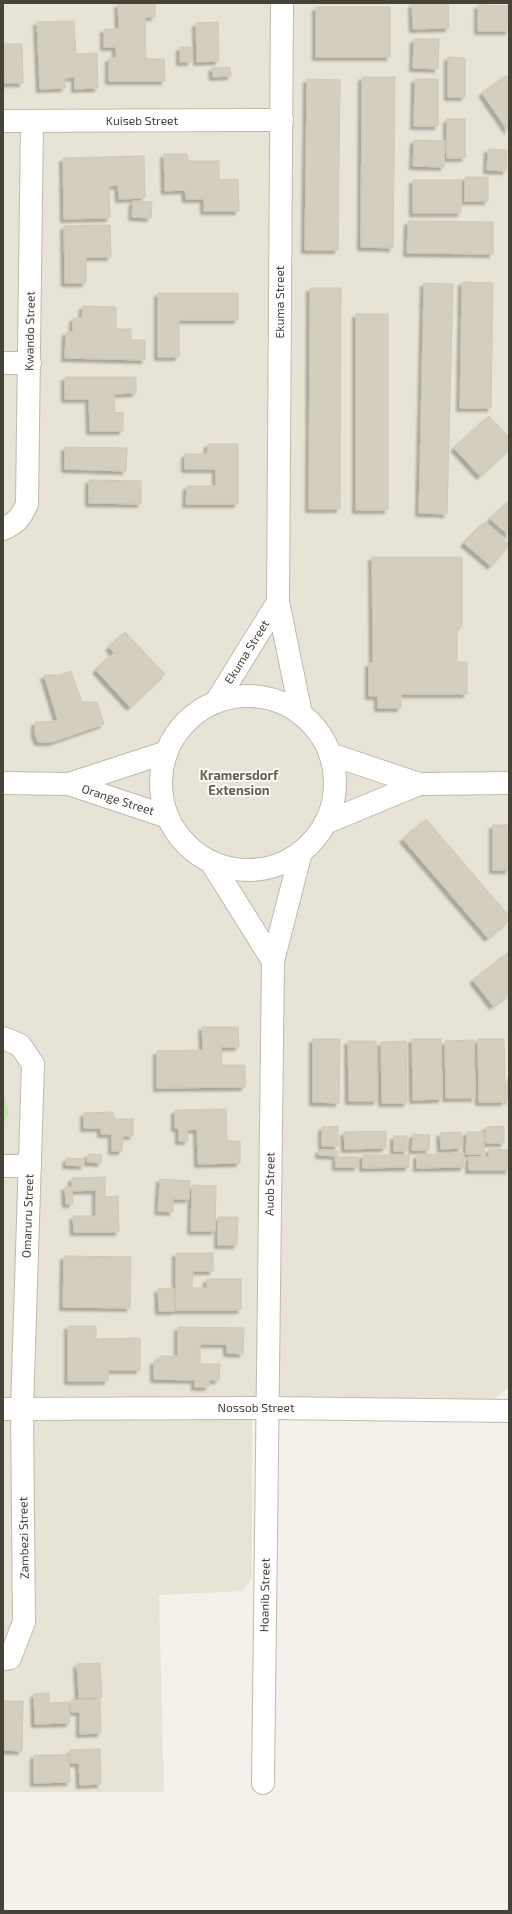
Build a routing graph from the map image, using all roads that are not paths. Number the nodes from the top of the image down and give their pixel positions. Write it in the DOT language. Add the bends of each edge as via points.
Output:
graph roads {
  1 [pos="282,3"];
  2 [pos="282,120"];
  3 [pos="3,121"];
  4 [pos="32,121"];
  5 [pos="3,363"];
  6 [pos="30,363"];
  7 [pos="3,529"];
  8 [pos="278,602"];
  9 [pos="216,702"];
  10 [pos="301,714"];
  11 [pos="167,752"];
  12 [pos="330,754"];
  13 [pos="3,783"];
  14 [pos="509,783"];
  15 [pos="69,784"];
  16 [pos="419,784"];
  17 [pos="168,817"];
  18 [pos="325,823"];
  19 [pos="301,852"];
  20 [pos="211,862"];
  21 [pos="273,961"];
  22 [pos="3,1038"];
  23 [pos="3,1166"];
  24 [pos="30,1166"];
  25 [pos="268,1408"];
  26 [pos="13,1409"];
  27 [pos="509,1411"];
  28 [pos="3,1659"];
  29 [pos="262,1783"];
  1 -- 2 [label="street, Ekuma Street"];
  2 -- 4 [label="street, Kuiseb Street"];
  2 -- 8 [label="street, Ekuma Street"];
  3 -- 4 [label="street, Kuiseb Street"];
  4 -- 6 [label="street, Kwando Street"];
  5 -- 6 [label="street"];
  6 -- 7 [label="street, Kwando Street" via="27,504 22,516 14,524"];
  8 -- 9 [label="street, Ekuma Street"];
  8 -- 10 [label="street, Ekuma Street"];
  9 -- 10 [label="street" via="245,696 260,698 274,700"];
  9 -- 11 [label="street" via="195,714 178,730"];
  10 -- 12 [label="street" via="318,732"];
  11 -- 15 [label="street, Orange Street"];
  11 -- 17 [label="street" via="161,773 162,795"];
  12 -- 16 [label="street"];
  12 -- 18 [label="street" via="335,777 334,792"];
  13 -- 15 [label="street, Orange Street"];
  14 -- 16 [label="street"];
  15 -- 17 [label="street, Orange Street"];
  16 -- 18 [label="street"];
  17 -- 20 [label="street" via="178,835 193,851"];
  18 -- 19 [label="street" via="315,839"];
  19 -- 20 [label="street" via="280,864 257,870 234,869"];
  19 -- 21 [label="street, Auob Street"];
  20 -- 21 [label="street"];
  21 -- 25 [label="street, Auob Street"];
  22 -- 24 [label="street, Omaruru Street" via="20,1045 34,1064"];
  23 -- 24 [label="street"];
  24 -- 26 [label="street, Omaruru Street"];
  25 -- 26 [label="street, Nossob Street"];
  25 -- 27 [label="street, Nossob Street"];
  25 -- 29 [label="street, Hoanib Street"];
  26 -- 28 [label="street, Zambezi Street" via="24,1622 10,1658"];
}
